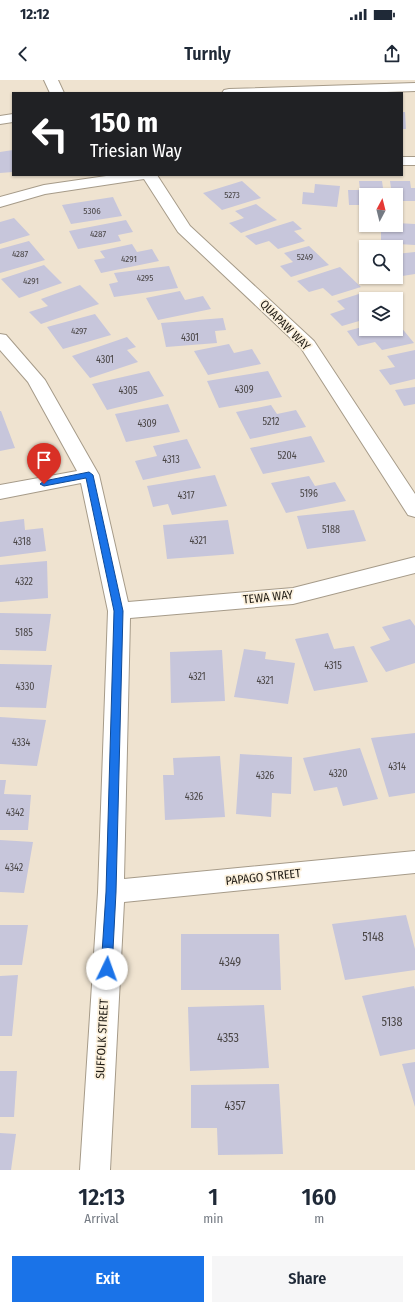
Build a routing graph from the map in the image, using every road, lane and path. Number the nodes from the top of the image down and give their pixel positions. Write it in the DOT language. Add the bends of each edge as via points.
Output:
graph roads {
  1 [pos="51,80"];
  2 [pos="415,87"];
  3 [pos="57,92"];
  4 [pos="260,92"];
  5 [pos="12,118"];
  6 [pos="0,120"];
  7 [pos="403,161"];
  8 [pos="415,161"];
  9 [pos="137,176"];
  10 [pos="150,176"];
  11 [pos="0,202"];
  12 [pos="0,339"];
  13 [pos="89,475"];
  14 [pos="0,492"];
  15 [pos="415,510"];
  16 [pos="415,565"];
  17 [pos="119,611"];
  18 [pos="415,862"];
  19 [pos="111,892"];
  20 [pos="95,1170"];
  1 -- 3 [label="street"];
  2 -- 4 [label="street"];
  5 -- 6 [label="street"];
  7 -- 8 [label="street"];
  9 -- 11 [label="street" via="44,190"];
  10 -- 15 [label="street, QUAPAW WAY" via="184,229 308,345"];
  12 -- 13 [label="street, SUFFOLK STREET" via="36,380"];
  13 -- 14 [label="street"];
  13 -- 17 [label="street, SUFFOLK STREET"];
  16 -- 17 [label="street, TEWA WAY" via="293,596"];
  17 -- 19 [label="street, SUFFOLK STREET"];
  18 -- 19 [label="street, PAPAGO STREET"];
  19 -- 20 [label="street, SUFFOLK STREET"];
}
